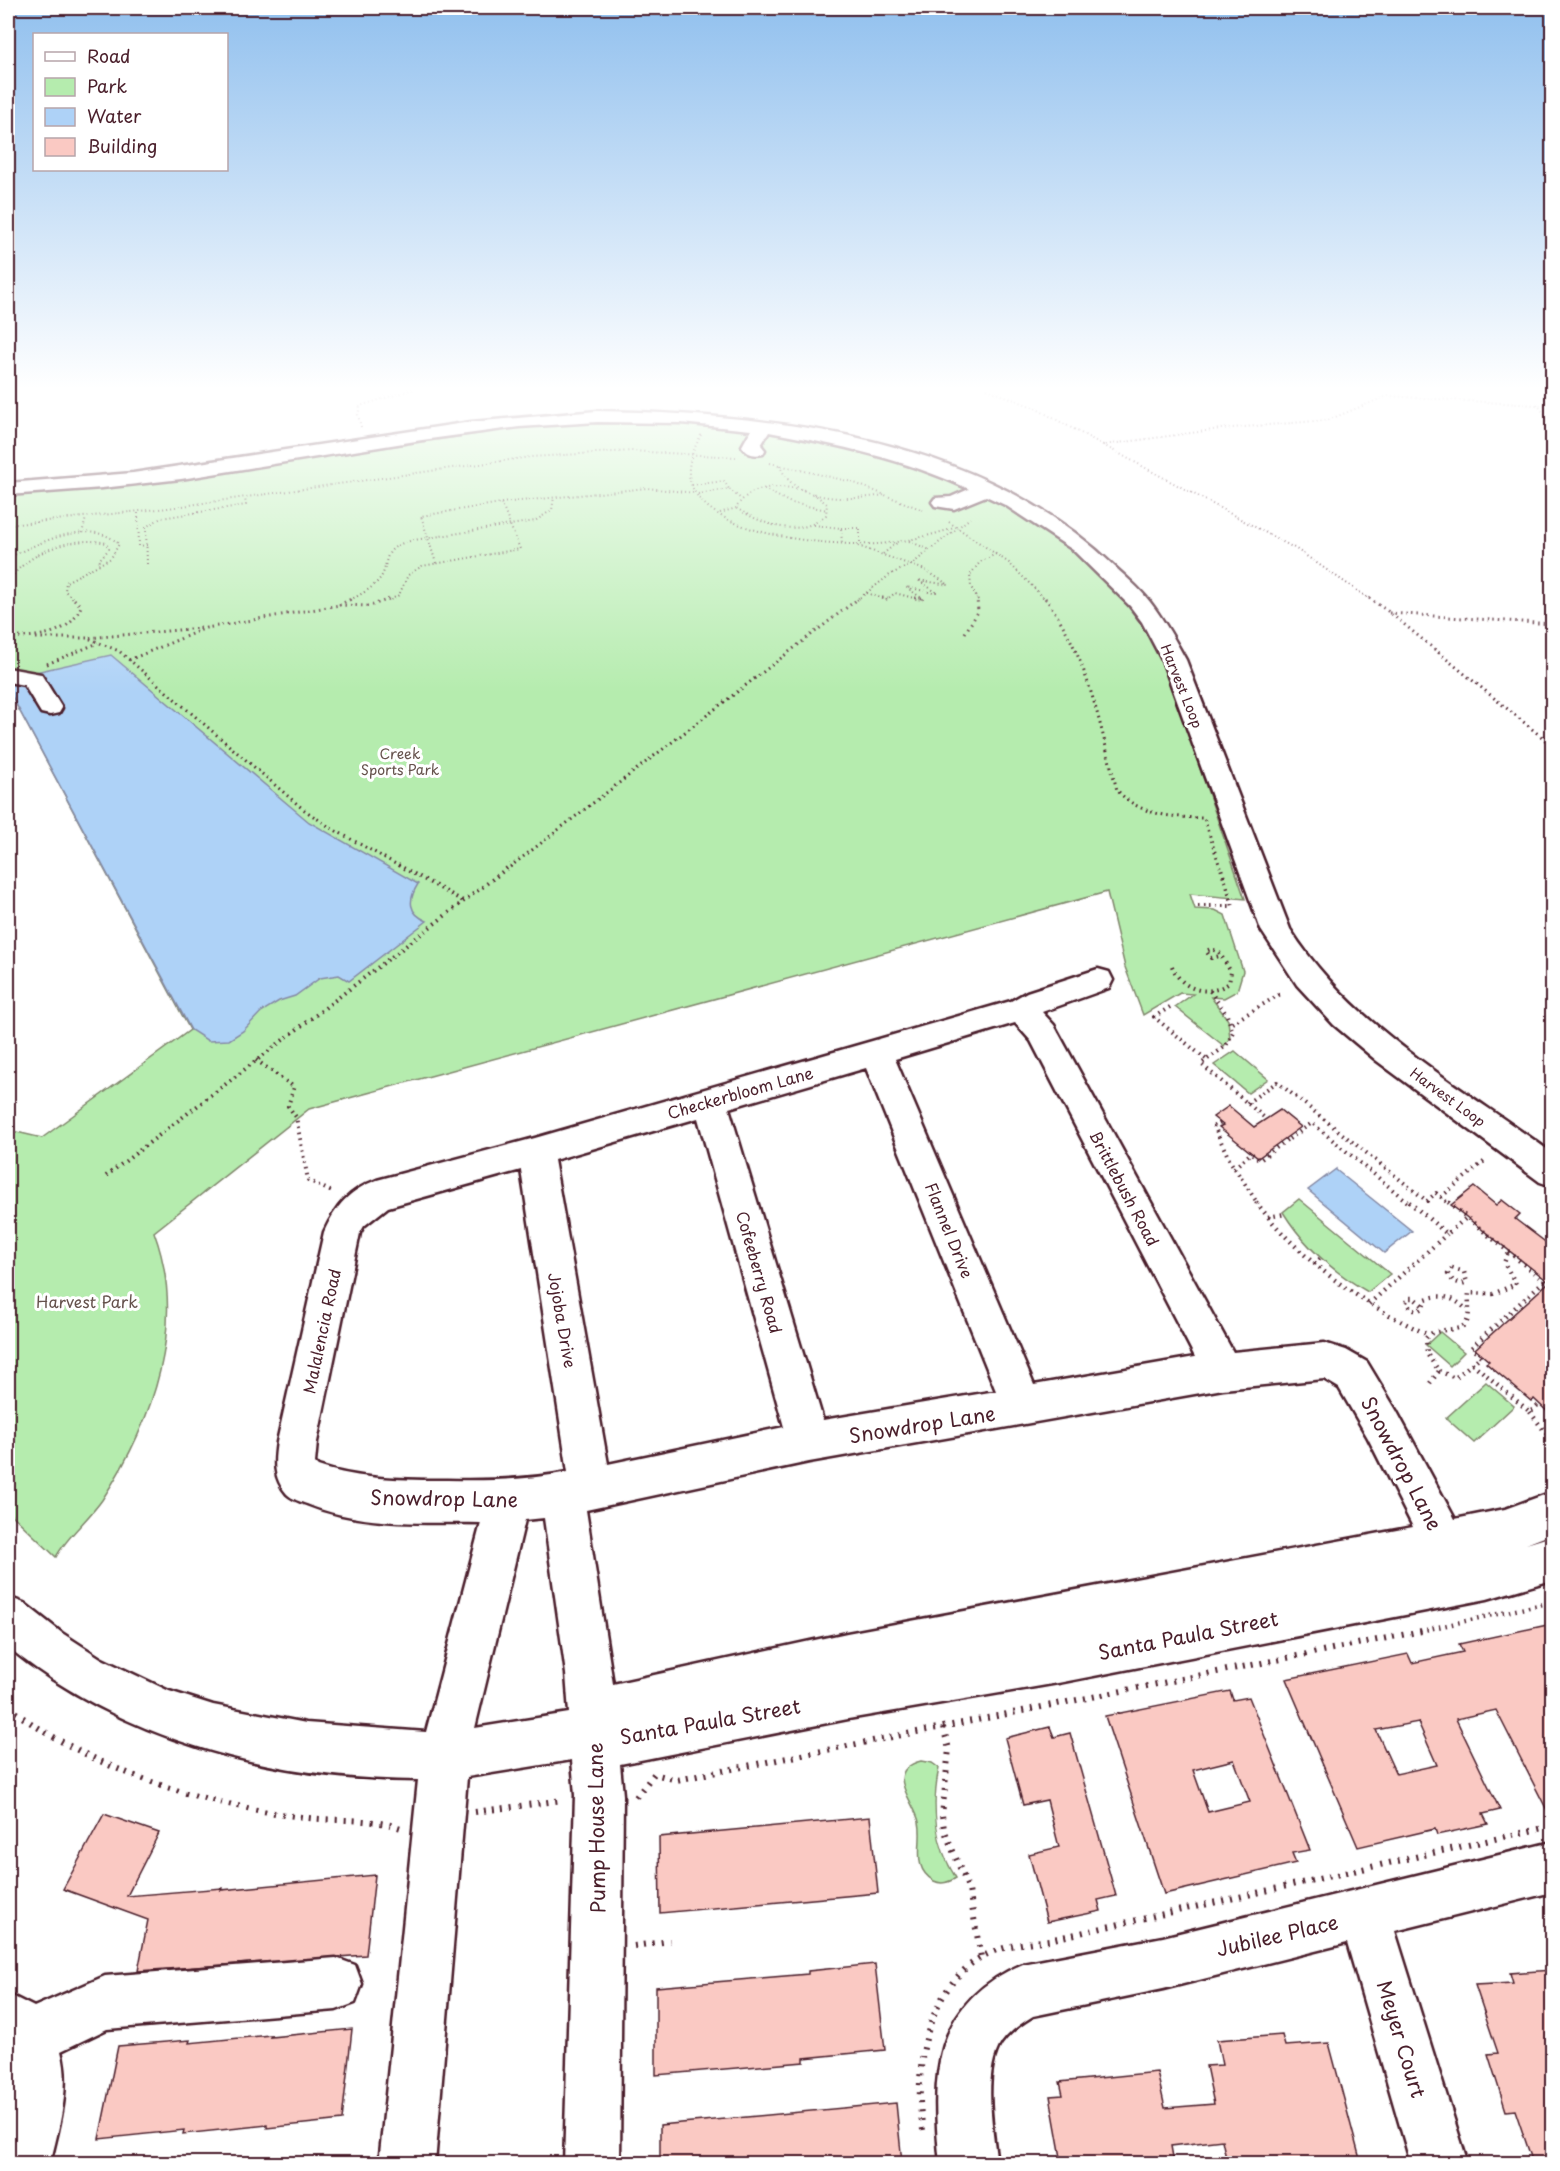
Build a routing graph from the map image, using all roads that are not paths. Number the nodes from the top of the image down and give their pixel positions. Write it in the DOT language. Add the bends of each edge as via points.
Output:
graph roads {
  1 [pos="964,490"];
  2 [pos="980,502"];
  3 [pos="938,511"];
  4 [pos="8,675"];
  5 [pos="50,708"];
  6 [pos="1098,980"];
  7 [pos="1021,1011"];
  8 [pos="876,1052"];
  9 [pos="710,1101"];
  10 [pos="535,1152"];
  11 [pos="1552,1172"];
  12 [pos="369,1200"];
  13 [pos="1223,1371"];
  14 [pos="1023,1407"];
  15 [pos="809,1442"];
  16 [pos="303,1481"];
  17 [pos="577,1491"];
  18 [pos="508,1502"];
  19 [pos="1552,1513"];
  20 [pos="1444,1543"];
  21 [pos="1552,1558"];
  22 [pos="8,1619"];
  23 [pos="594,1732"];
  24 [pos="445,1755"];
  25 [pos="1552,1867"];
  26 [pos="1364,1915"];
  27 [pos="336,1984"];
  28 [pos="18,2029"];
  29 [pos="21,2163"];
  30 [pos="407,2163"];
  31 [pos="592,2163"];
  32 [pos="969,2163"];
  33 [pos="1440,2163"];
  1 -- 2 [label="street, Harvest Loop"];
  2 -- 3 [label="street" via="954,503"];
  2 -- 11 [label="street, Harvest Loop" via="1035,513 1085,548 1120,580 1156,625 1174,660 1276,930 1313,985 1334,1009 1372,1040"];
  4 -- 5 [label="street" via="33,679"];
  6 -- 7 [label="street, Checkerbloom Lane" via="1038,1000"];
  7 -- 8 [label="street, Checkerbloom Lane"];
  7 -- 13 [label="street, Brittlebush Road" via="1042,1033"];
  8 -- 9 [label="street, Checkerbloom Lane"];
  8 -- 14 [label="street, Flannel Drive"];
  9 -- 10 [label="street, Checkerbloom Lane"];
  9 -- 15 [label="street, Cofeeberry Road"];
  10 -- 12 [label="street, Checkerbloom Lane"];
  10 -- 17 [label="street, Jojoba Drive"];
  12 -- 16 [label="street, Malalencia Road" via="351,1215 342,1232 297,1442 294,1467"];
  13 -- 14 [label="street, Snowdrop Lane"];
  13 -- 20 [label="street, Snowdrop Lane" via="1324,1361 1353,1375"];
  14 -- 15 [label="street, Snowdrop Lane"];
  15 -- 17 [label="street, Snowdrop Lane"];
  16 -- 18 [label="street, Snowdrop Lane" via="349,1496 396,1501"];
  17 -- 18 [label="street, Snowdrop Lane"];
  17 -- 23 [label="street, Pump House Lane"];
  18 -- 24 [label="street"];
  19 -- 20 [label="street, Santa Paula Street" via="1505,1530"];
  20 -- 23 [label="street, Santa Paula Street" via="869,1651 644,1700 611,1708"];
  21 -- 23 [label="street, Santa Paula Street" via="1487,1577 614,1741"];
  22 -- 24 [label="street" via="89,1679 139,1704 209,1728 306,1748"];
  23 -- 24 [label="street"];
  23 -- 31 [label="street, Pump House Lane" via="599,1806"];
  24 -- 30 [label="street"];
  25 -- 26 [label="street, Jubilee Place"];
  26 -- 32 [label="street, Jubilee Place" via="1023,1991 992,1980 964,2070"];
  26 -- 33 [label="street, Meyer Court"];
  27 -- 28 [label="street" via="105,2003"];
  28 -- 29 [label="street" via="37,2070 33,2118"];
}
